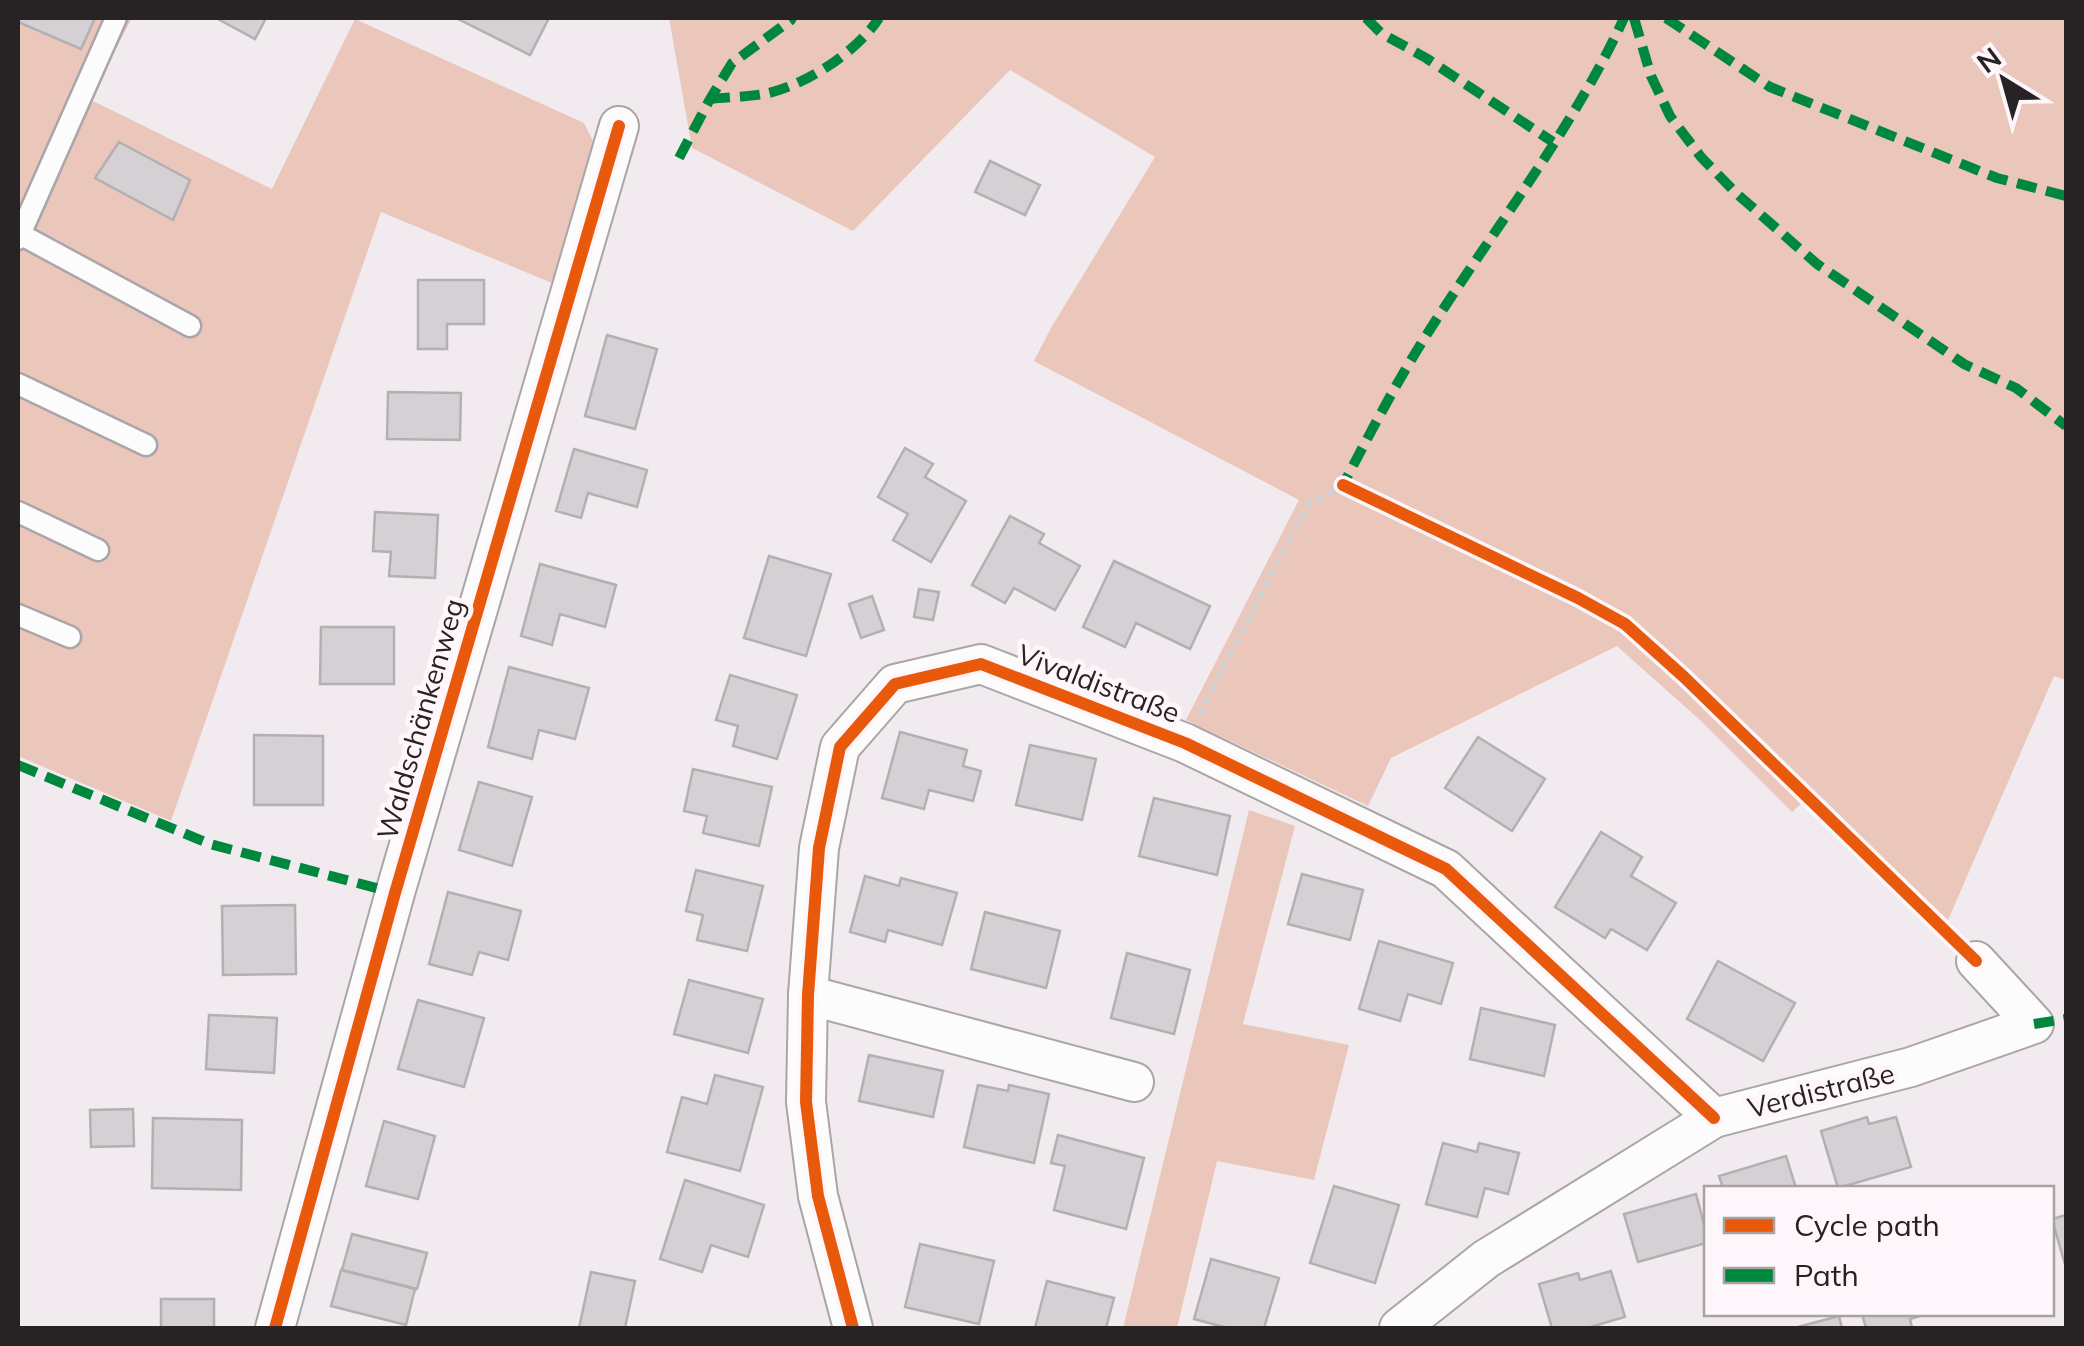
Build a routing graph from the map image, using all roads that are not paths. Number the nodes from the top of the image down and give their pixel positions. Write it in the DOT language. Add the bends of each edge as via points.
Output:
graph roads {
  1 [pos="116,18"];
  2 [pos="619,126"];
  3 [pos="18,235"];
  4 [pos="190,326"];
  5 [pos="18,384"];
  6 [pos="146,445"];
  7 [pos="18,512"];
  8 [pos="98,550"];
  9 [pos="18,615"];
  10 [pos="70,637"];
  11 [pos="1976,961"];
  12 [pos="808,995"];
  13 [pos="1134,1082"];
  14 [pos="1714,1118"];
  15 [pos="275,1328"];
  16 [pos="852,1328"];
  17 [pos="1399,1328"];
  1 -- 3 [label="lane"];
  2 -- 15 [label="street, Waldschänkenweg"];
  3 -- 4 [label="lane"];
  5 -- 6 [label="lane"];
  7 -- 8 [label="lane"];
  9 -- 10 [label="lane"];
  11 -- 14 [label="street, Verdistraße" via="2034,1024 1911,1067"];
  12 -- 13 [label="street"];
  12 -- 14 [label="street, Vivaldistraße" via="819,848 840,746 895,684 980,664 1185,743 1446,869"];
  12 -- 16 [label="street, Vivaldistraße" via="806,1102 818,1196"];
  14 -- 17 [label="street, Verdistraße" via="1486,1259"];
}
